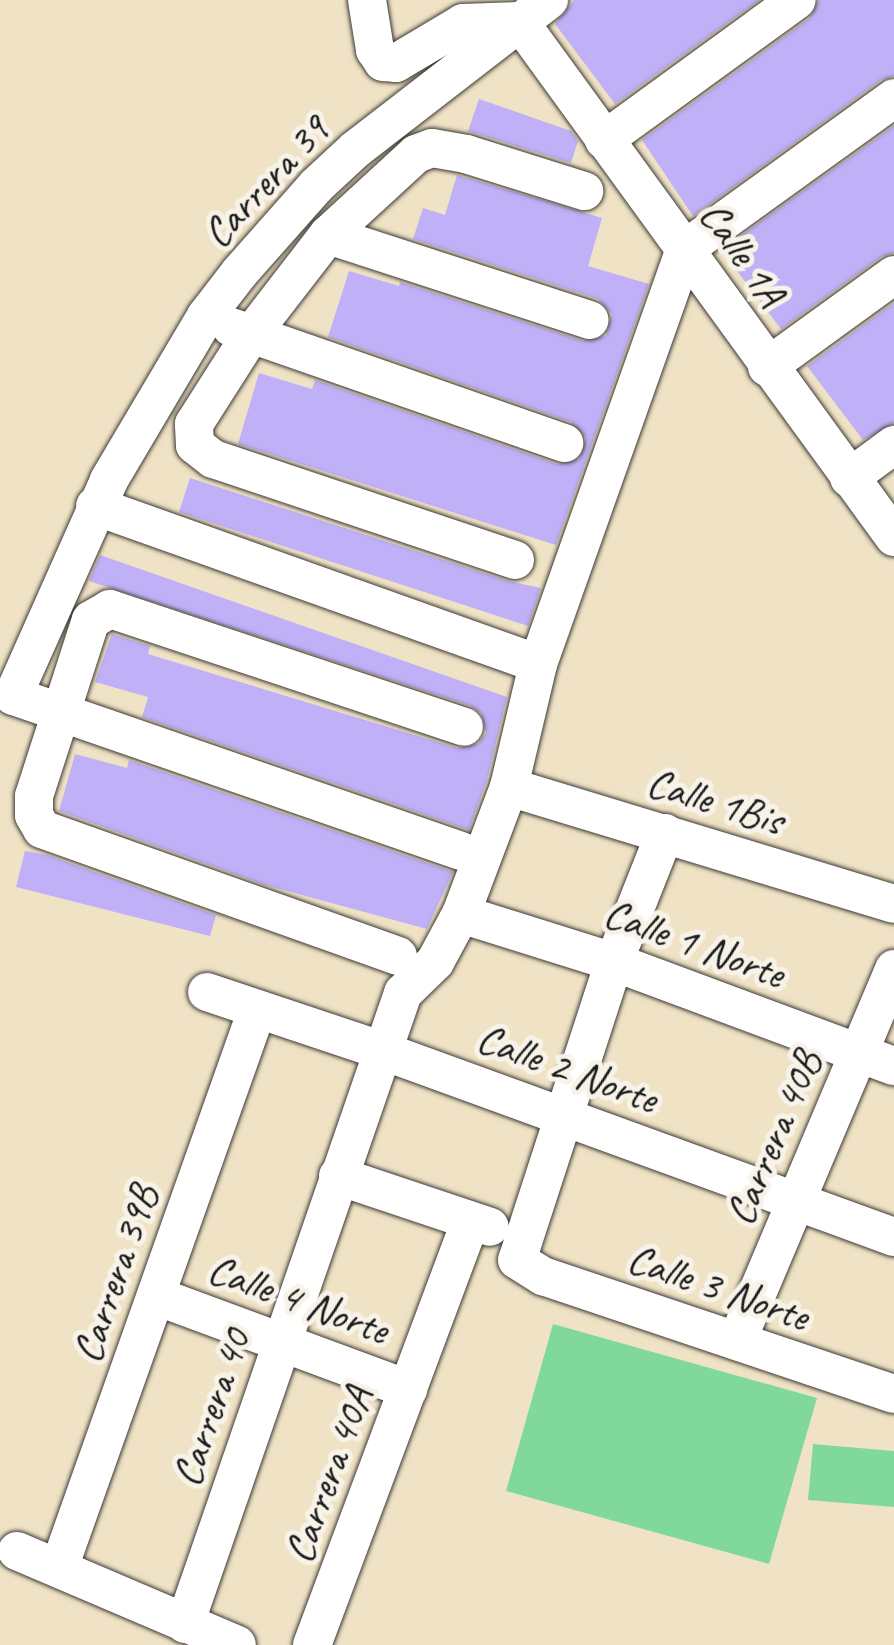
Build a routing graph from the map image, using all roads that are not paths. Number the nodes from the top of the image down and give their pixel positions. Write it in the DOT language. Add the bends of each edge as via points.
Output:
graph roads {
  1 [pos="368,0"];
  2 [pos="796,0"];
  3 [pos="534,10"];
  4 [pos="894,98"];
  5 [pos="604,140"];
  6 [pos="584,192"];
  7 [pos="328,235"];
  8 [pos="685,249"];
  9 [pos="894,274"];
  10 [pos="206,316"];
  11 [pos="590,320"];
  12 [pos="250,336"];
  13 [pos="767,367"];
  14 [pos="564,443"];
  15 [pos="894,445"];
  16 [pos="850,478"];
  17 [pos="102,493"];
  18 [pos="894,536"];
  19 [pos="515,560"];
  20 [pos="538,664"];
  21 [pos="61,712"];
  22 [pos="464,727"];
  23 [pos="509,787"];
  24 [pos="665,833"];
  25 [pos="461,851"];
  26 [pos="894,904"];
  27 [pos="461,914"];
  28 [pos="398,956"];
  29 [pos="614,962"];
  30 [pos="894,970"];
  31 [pos="207,992"];
  32 [pos="256,1010"];
  33 [pos="383,1051"];
  34 [pos="877,1059"];
  35 [pos="563,1116"];
  36 [pos="338,1176"];
  37 [pos="798,1200"];
  38 [pos="470,1222"];
  39 [pos="894,1237"];
  40 [pos="519,1247"];
  41 [pos="156,1296"];
  42 [pos="282,1340"];
  43 [pos="737,1342"];
  44 [pos="408,1390"];
  45 [pos="894,1394"];
  46 [pos="17,1551"];
  47 [pos="59,1568"];
  48 [pos="185,1624"];
  49 [pos="237,1645"];
  50 [pos="312,1645"];
  1 -- 3 [label="street" via="375,50 383,62 396,63 462,23"];
  2 -- 5 [label="street"];
  3 -- 5 [label="street, Calle 1A"];
  3 -- 10 [label="street, Carrera 39" via="316,186"];
  4 -- 8 [label="street"];
  5 -- 8 [label="street, Calle 1A"];
  6 -- 7 [label="street" via="432,148 404,162"];
  7 -- 11 [label="street"];
  7 -- 12 [label="street"];
  8 -- 13 [label="street, Calle 1A"];
  8 -- 20 [label="street"];
  9 -- 13 [label="street"];
  10 -- 12 [label="street"];
  10 -- 17 [label="street, Carrera 39"];
  12 -- 14 [label="street"];
  12 -- 19 [label="street" via="194,424 192,438 200,450"];
  13 -- 16 [label="street, Calle 1A"];
  15 -- 16 [label="street"];
  16 -- 18 [label="street, Calle 1A"];
  17 -- 20 [label="street"];
  17 -- 21 [label="street, Carrera 39" via="13,696"];
  20 -- 23 [label="street"];
  21 -- 22 [label="street" via="91,620 110,609"];
  21 -- 25 [label="street"];
  21 -- 28 [label="street" via="34,796 42,829"];
  23 -- 24 [label="street, Calle 1Bis"];
  23 -- 27 [label="street"];
  24 -- 26 [label="street, Calle 1Bis"];
  24 -- 29 [label="street"];
  27 -- 29 [label="street, Calle 1 Norte"];
  27 -- 33 [label="street, Carrera 40" via="435,962 403,992"];
  29 -- 34 [label="street, Calle 1 Norte"];
  29 -- 35 [label="street"];
  30 -- 34 [label="street, Carrera 40B"];
  31 -- 32 [label="street, Calle 2 Norte"];
  32 -- 33 [label="street, Calle 2 Norte"];
  32 -- 41 [label="street, Carrera 39B"];
  33 -- 35 [label="street, Calle 2 Norte"];
  33 -- 36 [label="street, Carrera 40"];
  34 -- 37 [label="street, Carrera 40B"];
  35 -- 37 [label="street, Calle 2 Norte"];
  35 -- 40 [label="street"];
  36 -- 38 [label="street, Calle 3 Norte"];
  36 -- 42 [label="street, Carrera 40"];
  37 -- 39 [label="street, Calle 2 Norte"];
  37 -- 43 [label="street, Carrera 40B"];
  38 -- 40 [label="street, Calle 3 Norte"];
  38 -- 44 [label="street, Carrera 40A"];
  40 -- 43 [label="street, Calle 3 Norte" via="543,1276"];
  41 -- 42 [label="street, Calle 4 Norte"];
  41 -- 47 [label="street, Carrera 39B"];
  42 -- 44 [label="street, Calle 4 Norte"];
  42 -- 48 [label="street, Carrera 40"];
  43 -- 45 [label="street, Calle 3 Norte"];
  44 -- 50 [label="street, Carrera 40A"];
  46 -- 47 [label="street"];
  47 -- 48 [label="street"];
  48 -- 49 [label="street"];
}
